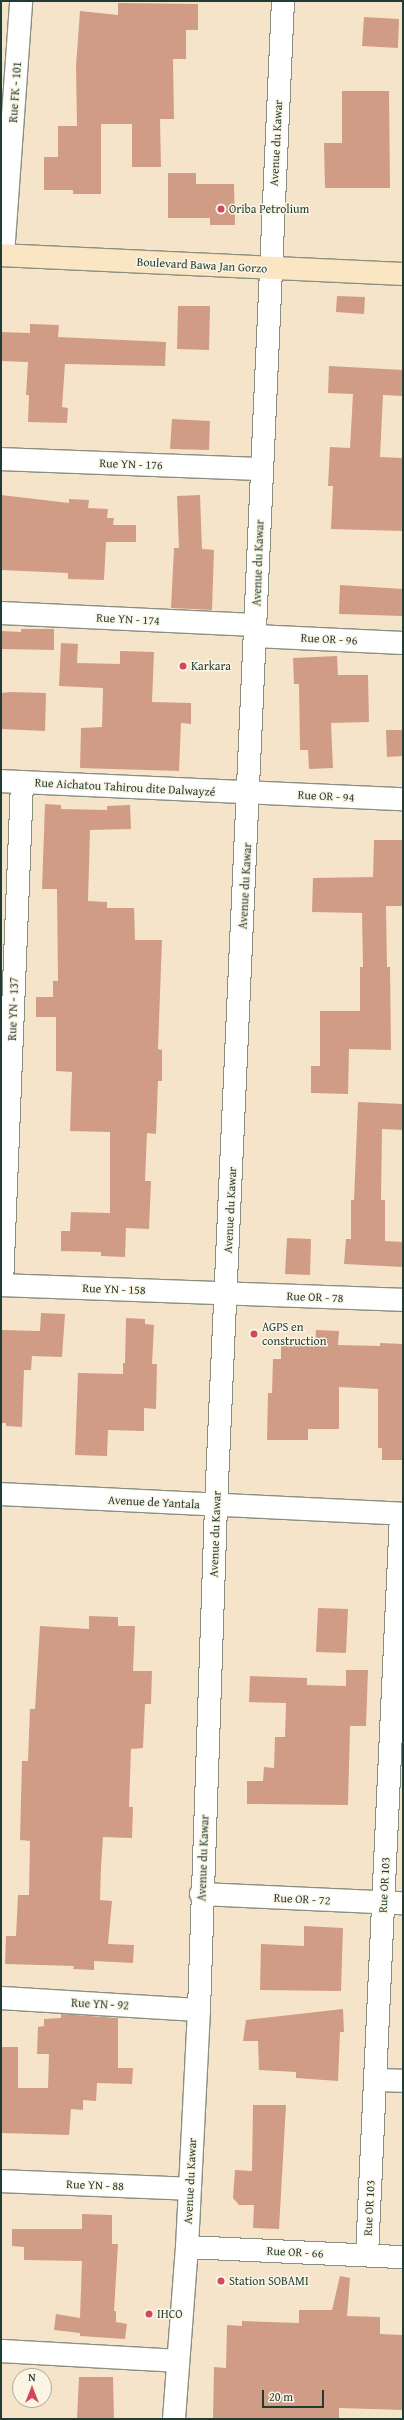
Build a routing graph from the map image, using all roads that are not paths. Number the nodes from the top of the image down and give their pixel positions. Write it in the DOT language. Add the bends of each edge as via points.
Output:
graph roads {
  1 [pos="16,1"];
  2 [pos="283,1"];
  3 [pos="2,255"];
  4 [pos="270,268"];
  5 [pos="403,274"];
  6 [pos="1,459"];
  7 [pos="261,469"];
  8 [pos="1,613"];
  9 [pos="255,630"];
  10 [pos="403,642"];
  11 [pos="11,782"];
  12 [pos="249,792"];
  13 [pos="403,799"];
  14 [pos="8,972"];
  15 [pos="2,1285"];
  16 [pos="227,1294"];
  17 [pos="403,1300"];
  18 [pos="1,1494"];
  19 [pos="216,1505"];
  20 [pos="402,1514"];
  21 [pos="397,1738"];
  22 [pos="201,1894"];
  23 [pos="393,1903"];
  24 [pos="1,1998"];
  25 [pos="199,2010"];
  26 [pos="375,2080"];
  27 [pos="403,2082"];
  28 [pos="1,2181"];
  29 [pos="189,2189"];
  30 [pos="187,2247"];
  31 [pos="367,2255"];
  32 [pos="403,2257"];
  33 [pos="1,2351"];
  34 [pos="178,2361"];
  35 [pos="174,2419"];
  1 -- 3 [label="street, Rue FK - 101"];
  2 -- 4 [label="street, Avenue du Kawar"];
  3 -- 4 [label="main road, Boulevard Bawa Jan Gorzo"];
  4 -- 5 [label="main road, Boulevard Bawa Jan Gorzo"];
  4 -- 7 [label="street, Avenue du Kawar"];
  6 -- 7 [label="street, Rue YN - 176"];
  7 -- 9 [label="street, Avenue du Kawar"];
  8 -- 9 [label="street, Rue YN - 174"];
  9 -- 10 [label="street, Rue OR - 96"];
  9 -- 12 [label="street, Avenue du Kawar"];
  11 -- 12 [label="street, Rue Aichatou Tahirou dite Dalwayzé"];
  11 -- 14 [label="street, Rue YN - 137"];
  12 -- 13 [label="street, Rue OR - 94"];
  12 -- 16 [label="street, Avenue du Kawar"];
  14 -- 15 [label="street, Rue YN - 137"];
  15 -- 16 [label="street, Rue YN - 158"];
  16 -- 17 [label="street, Rue OR - 78"];
  16 -- 19 [label="street, Avenue du Kawar"];
  18 -- 19 [label="street, Avenue de Yantala"];
  19 -- 20 [label="street, Avenue de Yantala"];
  19 -- 22 [label="street, Avenue du Kawar"];
  20 -- 21 [label="street, Rue OR 103"];
  21 -- 23 [label="street, Rue OR 103"];
  22 -- 23 [label="street, Rue OR - 72"];
  22 -- 25 [label="street, Avenue du Kawar"];
  23 -- 26 [label="street, Rue OR 103"];
  24 -- 25 [label="street, Rue YN - 92"];
  25 -- 29 [label="street, Avenue du Kawar"];
  26 -- 27 [label="street"];
  26 -- 31 [label="street, Rue OR 103"];
  28 -- 29 [label="street, Rue YN - 88"];
  29 -- 30 [label="street, Avenue du Kawar"];
  30 -- 31 [label="street, Rue OR - 66"];
  30 -- 34 [label="street, Avenue du Kawar"];
  31 -- 32 [label="street, Rue OR - 66"];
  33 -- 34 [label="street"];
  34 -- 35 [label="street, Avenue du Kawar"];
}
